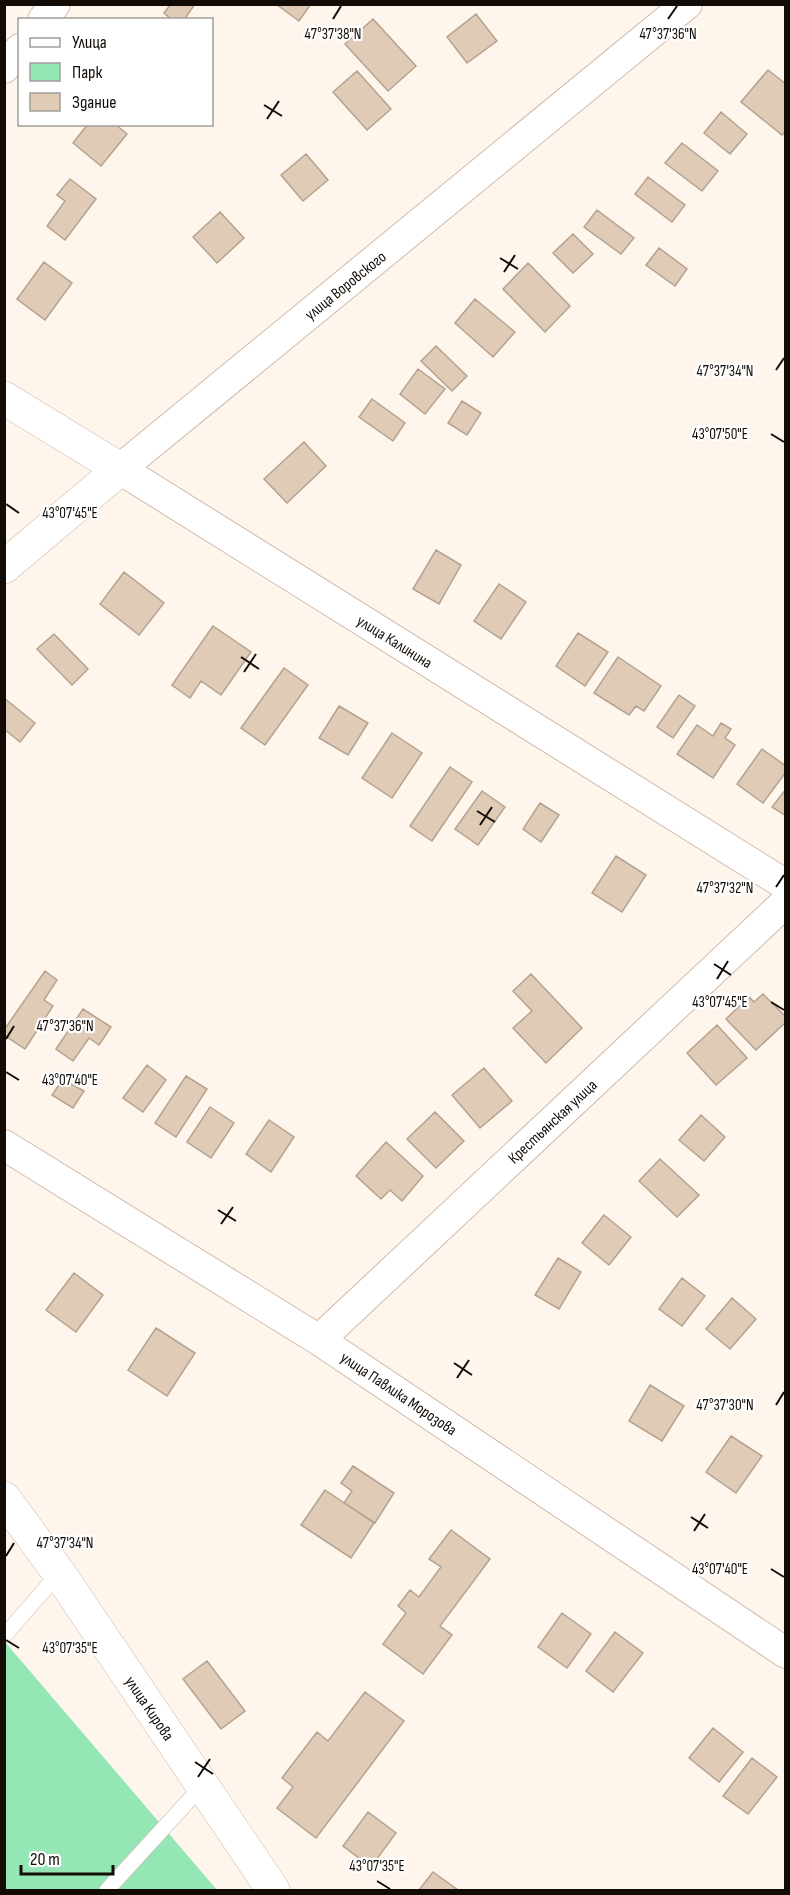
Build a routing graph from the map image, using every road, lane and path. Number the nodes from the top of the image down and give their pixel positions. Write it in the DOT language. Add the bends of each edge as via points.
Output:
graph roads {
  1 [pos="55,4"];
  2 [pos="687,4"];
  3 [pos="44,18"];
  4 [pos="18,51"];
  5 [pos="4,68"];
  6 [pos="4,398"];
  7 [pos="120,469"];
  8 [pos="4,567"];
  9 [pos="786,885"];
  10 [pos="786,902"];
  11 [pos="4,1145"];
  12 [pos="319,1340"];
  13 [pos="4,1498"];
  14 [pos="59,1573"];
  15 [pos="4,1636"];
  16 [pos="786,1653"];
  17 [pos="202,1786"];
  18 [pos="107,1890"];
  19 [pos="273,1890"];
  1 -- 3 [label="street"];
  2 -- 7 [label="street, улица Воровского"];
  4 -- 5 [label="street"];
  6 -- 7 [label="street, улица Калинина"];
  7 -- 8 [label="street, улица Воровского"];
  7 -- 9 [label="street, улица Калинина"];
  10 -- 12 [label="street, Крестьянская улица"];
  11 -- 12 [label="street, улица Павлика Морозова"];
  12 -- 16 [label="street, улица Павлика Морозова"];
  13 -- 14 [label="street, улица Кирова"];
  14 -- 15 [label="lane"];
  14 -- 17 [label="street, улица Кирова"];
  17 -- 18 [label="lane"];
  17 -- 19 [label="street, улица Кирова"];
}
